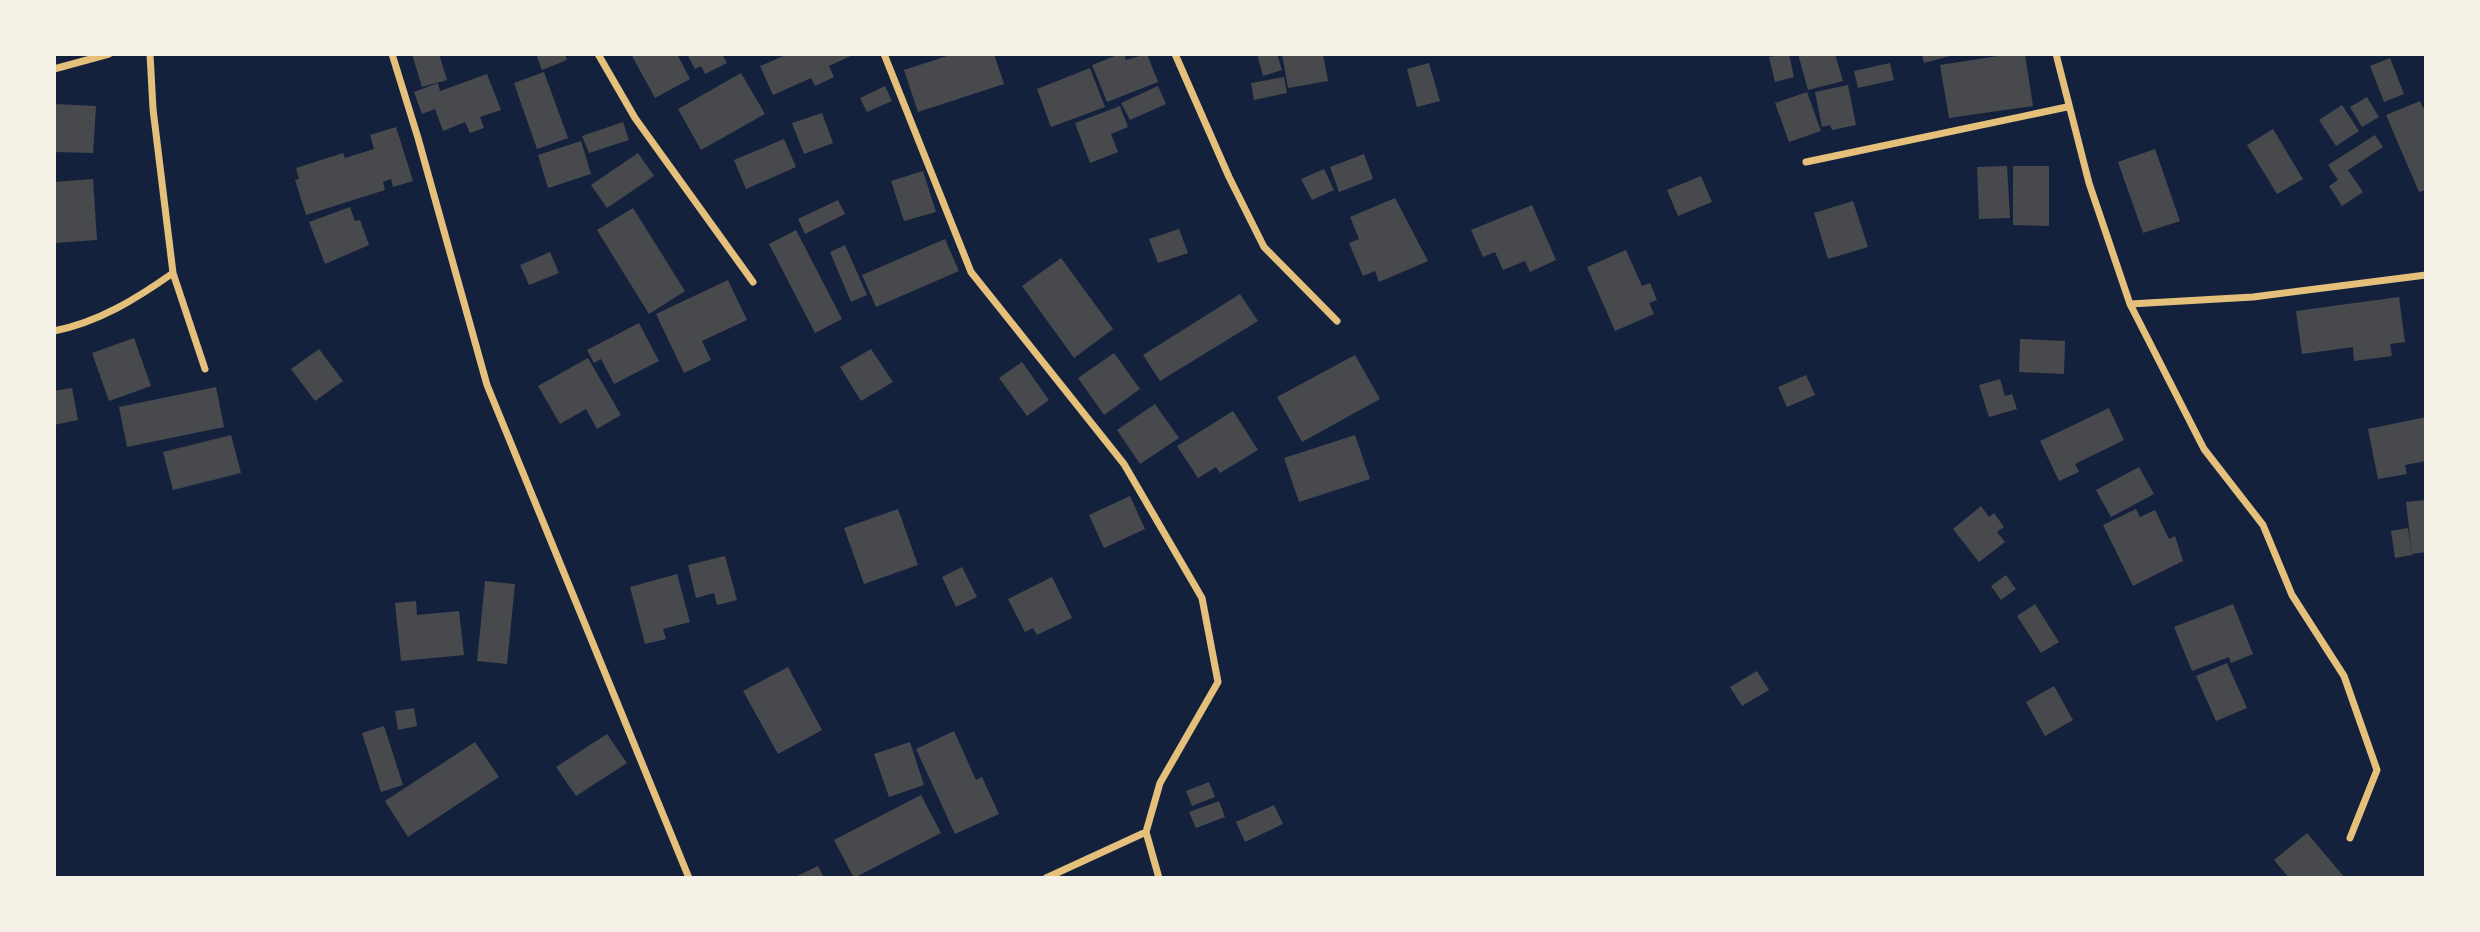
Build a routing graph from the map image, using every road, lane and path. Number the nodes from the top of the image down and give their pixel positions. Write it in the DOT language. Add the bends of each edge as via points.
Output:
graph roads {
  1 [pos="110,54"];
  2 [pos="150,54"];
  3 [pos="391,54"];
  4 [pos="598,54"];
  5 [pos="884,54"];
  6 [pos="1175,54"];
  7 [pos="2056,54"];
  8 [pos="54,69"];
  9 [pos="2067,107"];
  10 [pos="1806,162"];
  11 [pos="173,273"];
  12 [pos="2426,275"];
  13 [pos="753,282"];
  14 [pos="2130,304"];
  15 [pos="1337,321"];
  16 [pos="54,331"];
  17 [pos="205,369"];
  18 [pos="1146,832"];
  19 [pos="2350,838"];
  20 [pos="689,878"];
  21 [pos="1046,878"];
  22 [pos="1159,878"];
  1 -- 8 [label="street"];
  2 -- 11 [label="street"];
  3 -- 20 [label="street" via="487,385"];
  4 -- 13 [label="street" via="635,118"];
  5 -- 18 [label="street" via="971,272 1124,464 1202,598 1218,682 1160,783"];
  6 -- 15 [label="street" via="1264,247"];
  7 -- 9 [label="street"];
  9 -- 10 [label="street"];
  9 -- 14 [label="street"];
  11 -- 16 [label="street" via="129,303 75,327"];
  11 -- 17 [label="street"];
  12 -- 14 [label="street" via="2253,297"];
  14 -- 19 [label="street" via="2204,449 2263,525 2292,595 2343,676 2377,770"];
  18 -- 21 [label="street"];
  18 -- 22 [label="street"];
}
